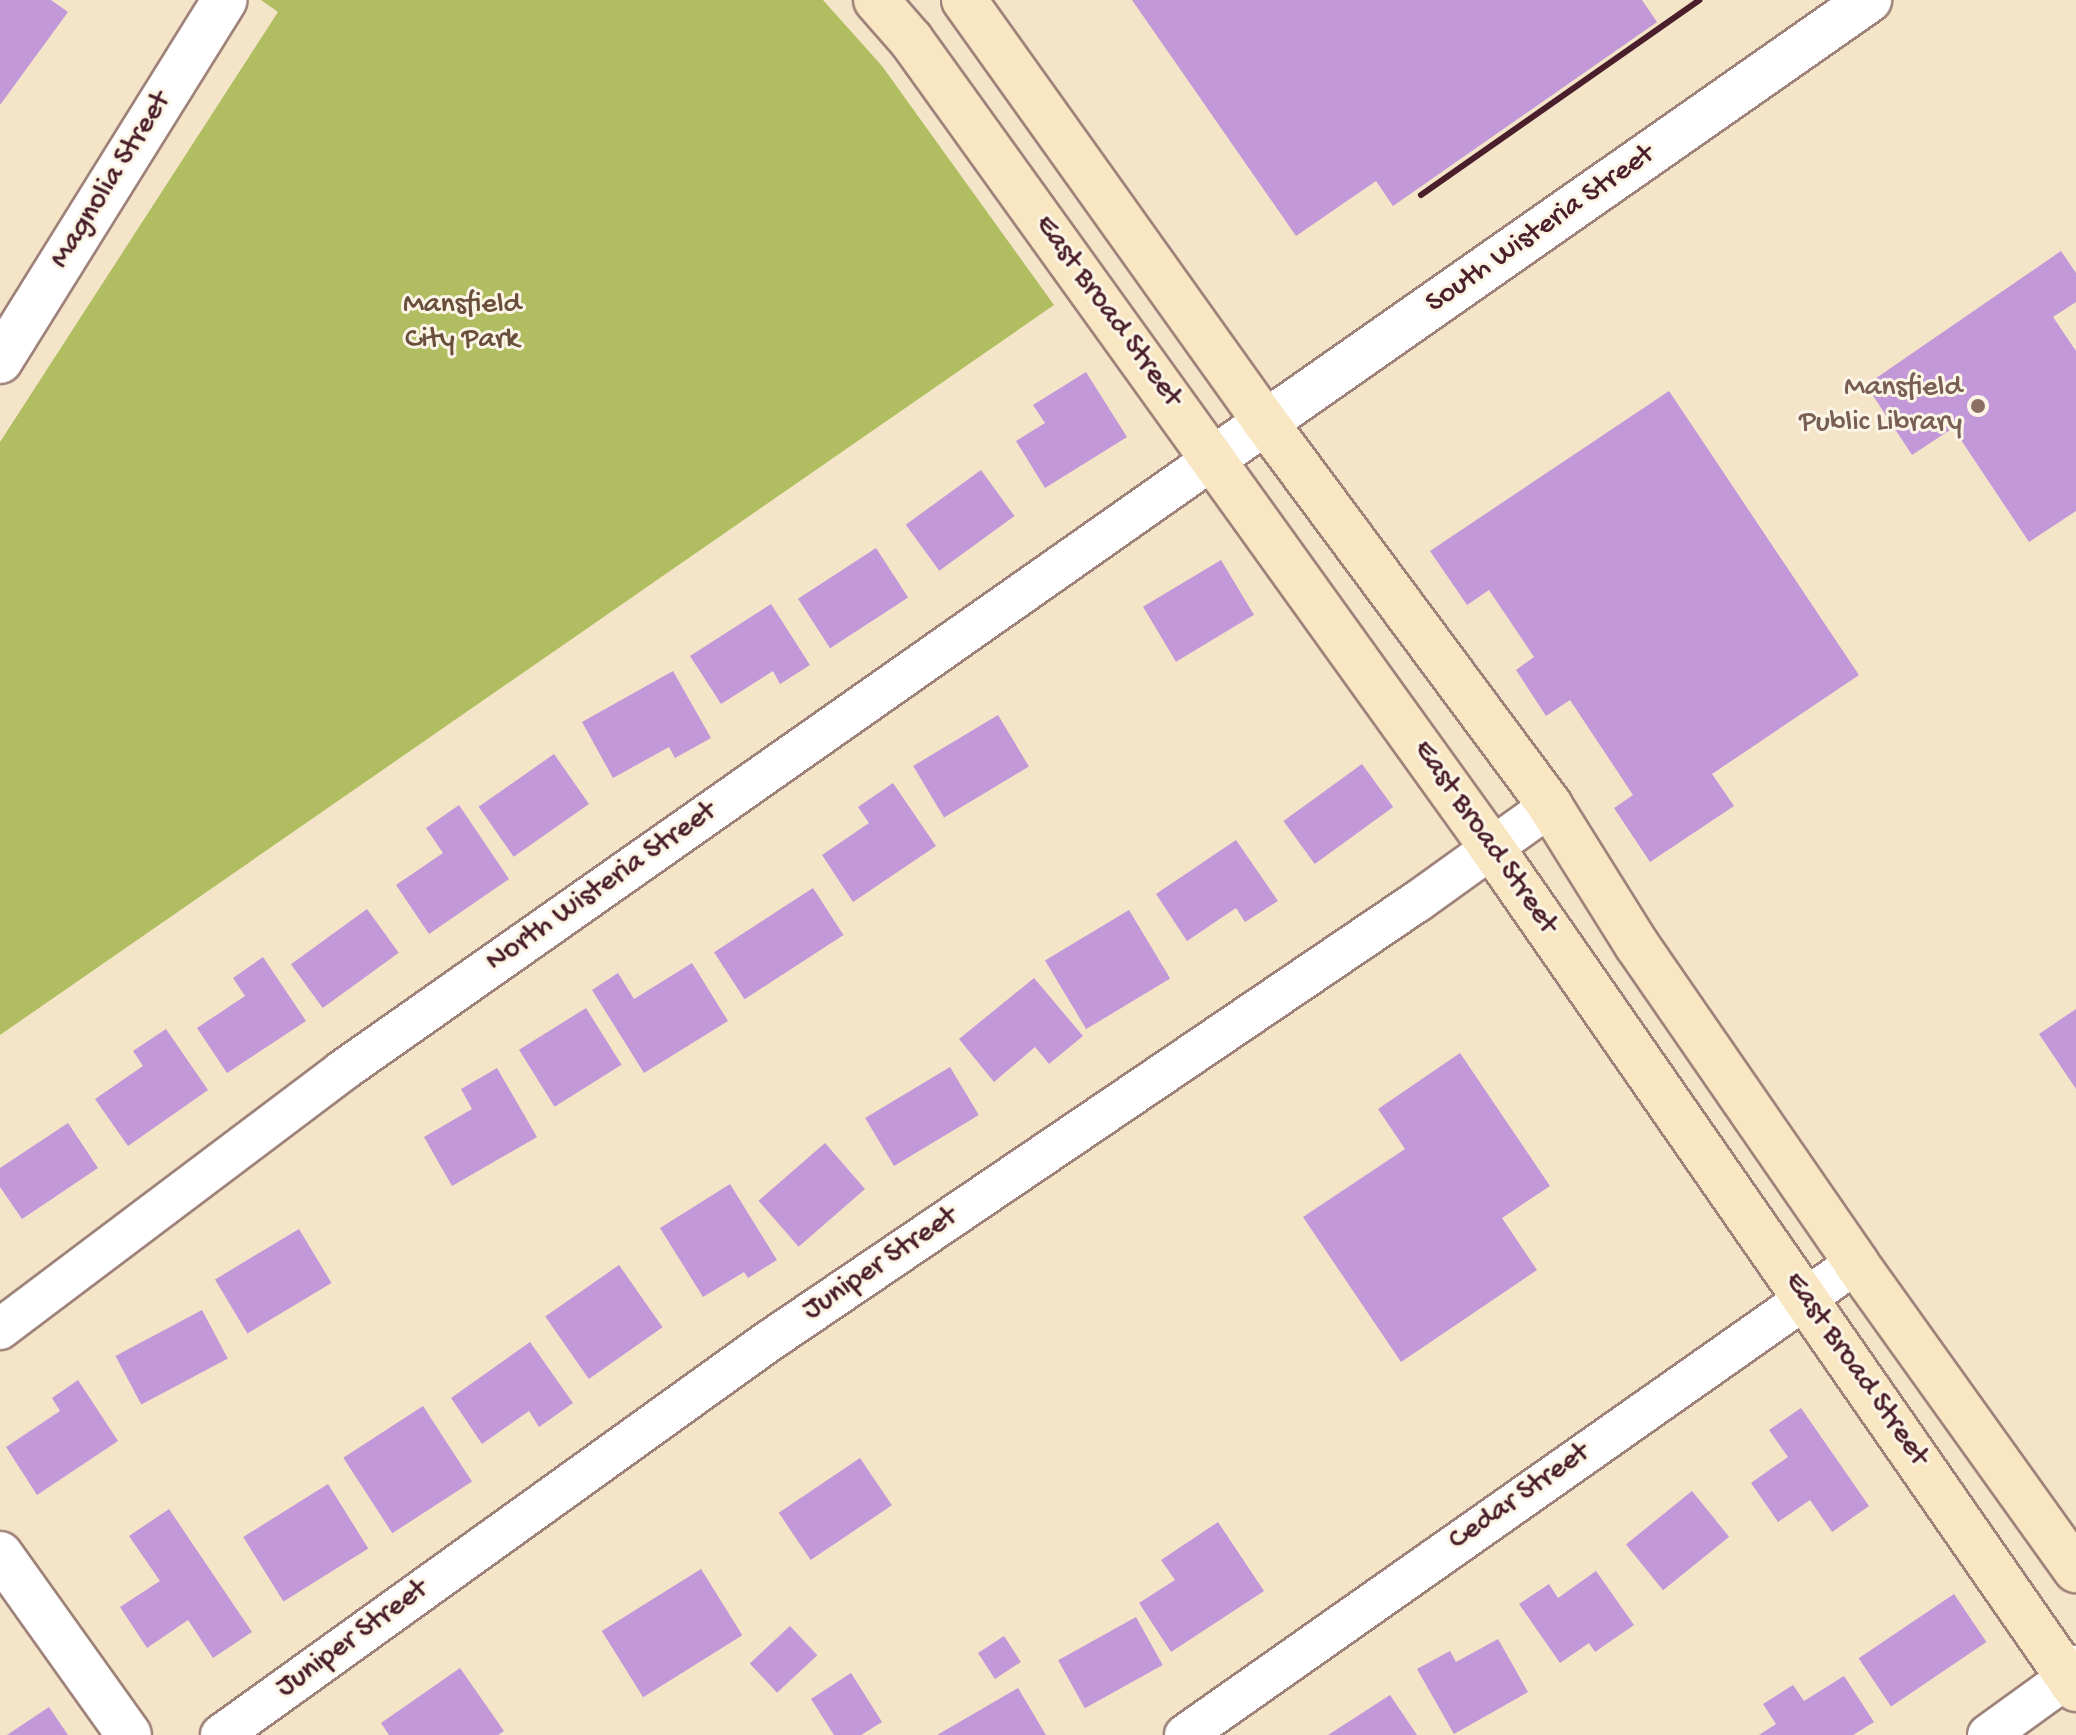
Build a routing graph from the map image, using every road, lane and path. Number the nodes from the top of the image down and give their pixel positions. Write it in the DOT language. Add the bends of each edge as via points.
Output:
graph roads {
  1 [pos="225,0"];
  2 [pos="876,0"];
  3 [pos="1869,0"];
  4 [pos="965,1"];
  5 [pos="911,40"];
  6 [pos="0,361"];
  7 [pos="1266,423"];
  8 [pos="1213,459"];
  9 [pos="1550,806"];
  10 [pos="1492,848"];
  11 [pos="1856,1263"];
  12 [pos="1806,1298"];
  13 [pos="0,1329"];
  14 [pos="0,1554"];
  15 [pos="2076,1570"];
  16 [pos="2074,1677"];
  17 [pos="129,1735"];
  18 [pos="221,1735"];
  19 [pos="1185,1735"];
  20 [pos="1988,1735"];
  1 -- 6 [label="street, Magnolia Street"];
  2 -- 5 [label="main road, East Broad Street"];
  3 -- 7 [label="street, South Wisteria Street"];
  4 -- 5 [label="main road"];
  4 -- 7 [label="main road, East Broad Street"];
  5 -- 8 [label="main road, East Broad Street"];
  7 -- 8 [label="street, South Wisteria Street"];
  7 -- 9 [label="main road, East Broad Street"];
  8 -- 10 [label="main road, East Broad Street"];
  8 -- 13 [label="street, North Wisteria Street" via="342,1071"];
  9 -- 10 [label="street, Juniper Street"];
  9 -- 11 [label="main road, East Broad Street" via="1637,945"];
  10 -- 12 [label="main road, East Broad Street"];
  10 -- 18 [label="street, Juniper Street" via="769,1341"];
  11 -- 12 [label="street, Cedar Street"];
  11 -- 15 [label="main road, East Broad Street"];
  12 -- 16 [label="main road, East Broad Street"];
  12 -- 19 [label="street, Cedar Street"];
  14 -- 17 [label="street"];
  16 -- 20 [label="street"];
}
